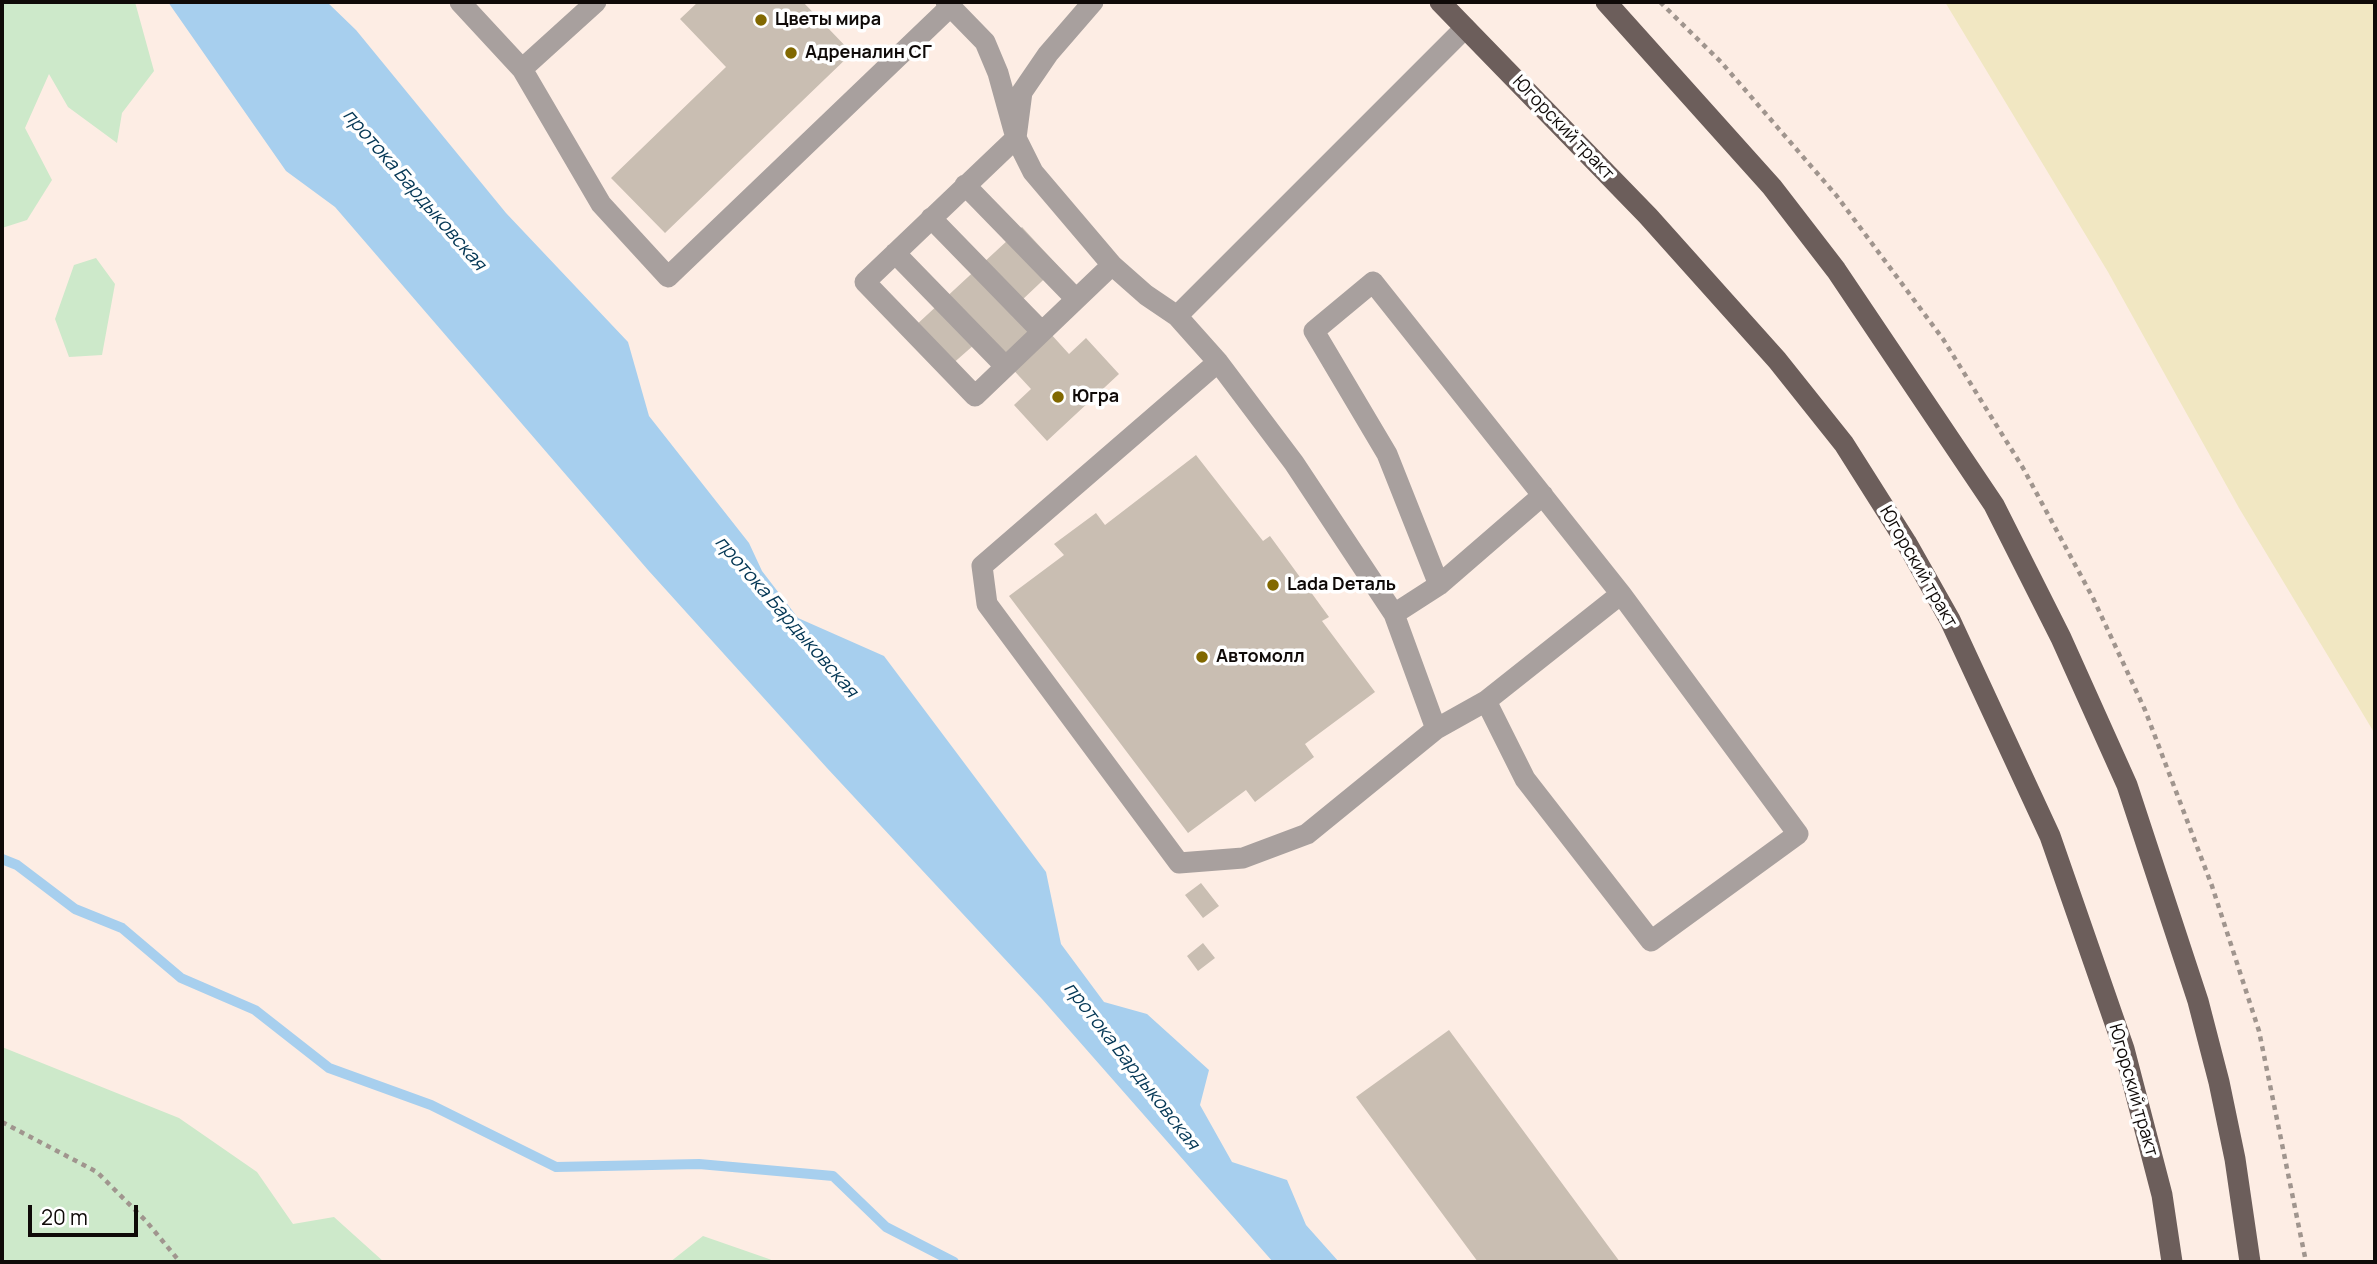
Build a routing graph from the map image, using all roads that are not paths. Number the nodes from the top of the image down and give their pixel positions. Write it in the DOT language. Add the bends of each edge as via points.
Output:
graph roads {
  1 [pos="460,2"];
  2 [pos="596,2"];
  3 [pos="1093,2"];
  4 [pos="1440,2"];
  5 [pos="1606,2"];
  6 [pos="948,4"];
  7 [pos="1465,28"];
  8 [pos="522,69"];
  9 [pos="1016,138"];
  10 [pos="965,185"];
  11 [pos="930,218"];
  12 [pos="895,253"];
  13 [pos="1112,265"];
  14 [pos="1075,298"];
  15 [pos="1177,316"];
  16 [pos="1041,331"];
  17 [pos="1217,362"];
  18 [pos="1006,366"];
  19 [pos="1543,495"];
  20 [pos="1439,585"];
  21 [pos="1622,594"];
  22 [pos="1394,614"];
  23 [pos="1486,701"];
  24 [pos="1436,729"];
  25 [pos="2172,1262"];
  26 [pos="2250,1262"];
  1 -- 8 [label="lane"];
  2 -- 8 [label="lane"];
  3 -- 9 [label="lane" via="1022,92"];
  4 -- 7 [label="main road, Югорский тракт"];
  5 -- 26 [label="main road" via="1772,187 1828,260 1994,506 2061,638 2127,785 2194,988 2219,1082"];
  6 -- 8 [label="lane" via="668,276 601,204"];
  6 -- 9 [label="lane" via="985,42"];
  7 -- 15 [label="lane"];
  7 -- 25 [label="main road, Югорский тракт" via="1648,216 1777,360 1844,444 1906,542 1950,620 2050,836 2124,1049 2162,1195"];
  9 -- 10 [label="lane"];
  9 -- 13 [label="lane" via="1033,172"];
  10 -- 11 [label="lane"];
  10 -- 14 [label="lane"];
  11 -- 12 [label="lane"];
  11 -- 16 [label="lane"];
  12 -- 18 [label="lane"];
  12 -- 18 [label="lane" via="864,282 975,396"];
  13 -- 14 [label="lane"];
  13 -- 15 [label="lane"];
  14 -- 16 [label="lane"];
  15 -- 17 [label="lane"];
  16 -- 18 [label="lane"];
  17 -- 22 [label="lane" via="1294,463"];
  17 -- 24 [label="lane" via="982,566 986,604 1179,863 1243,858 1307,834"];
  19 -- 20 [label="lane"];
  19 -- 20 [label="lane" via="1373,282 1314,331 1387,454"];
  19 -- 21 [label="lane"];
  20 -- 22 [label="lane"];
  21 -- 23 [label="lane"];
  21 -- 23 [label="lane" via="1798,834 1651,942 1525,779"];
  22 -- 24 [label="lane"];
  23 -- 24 [label="lane"];
}
